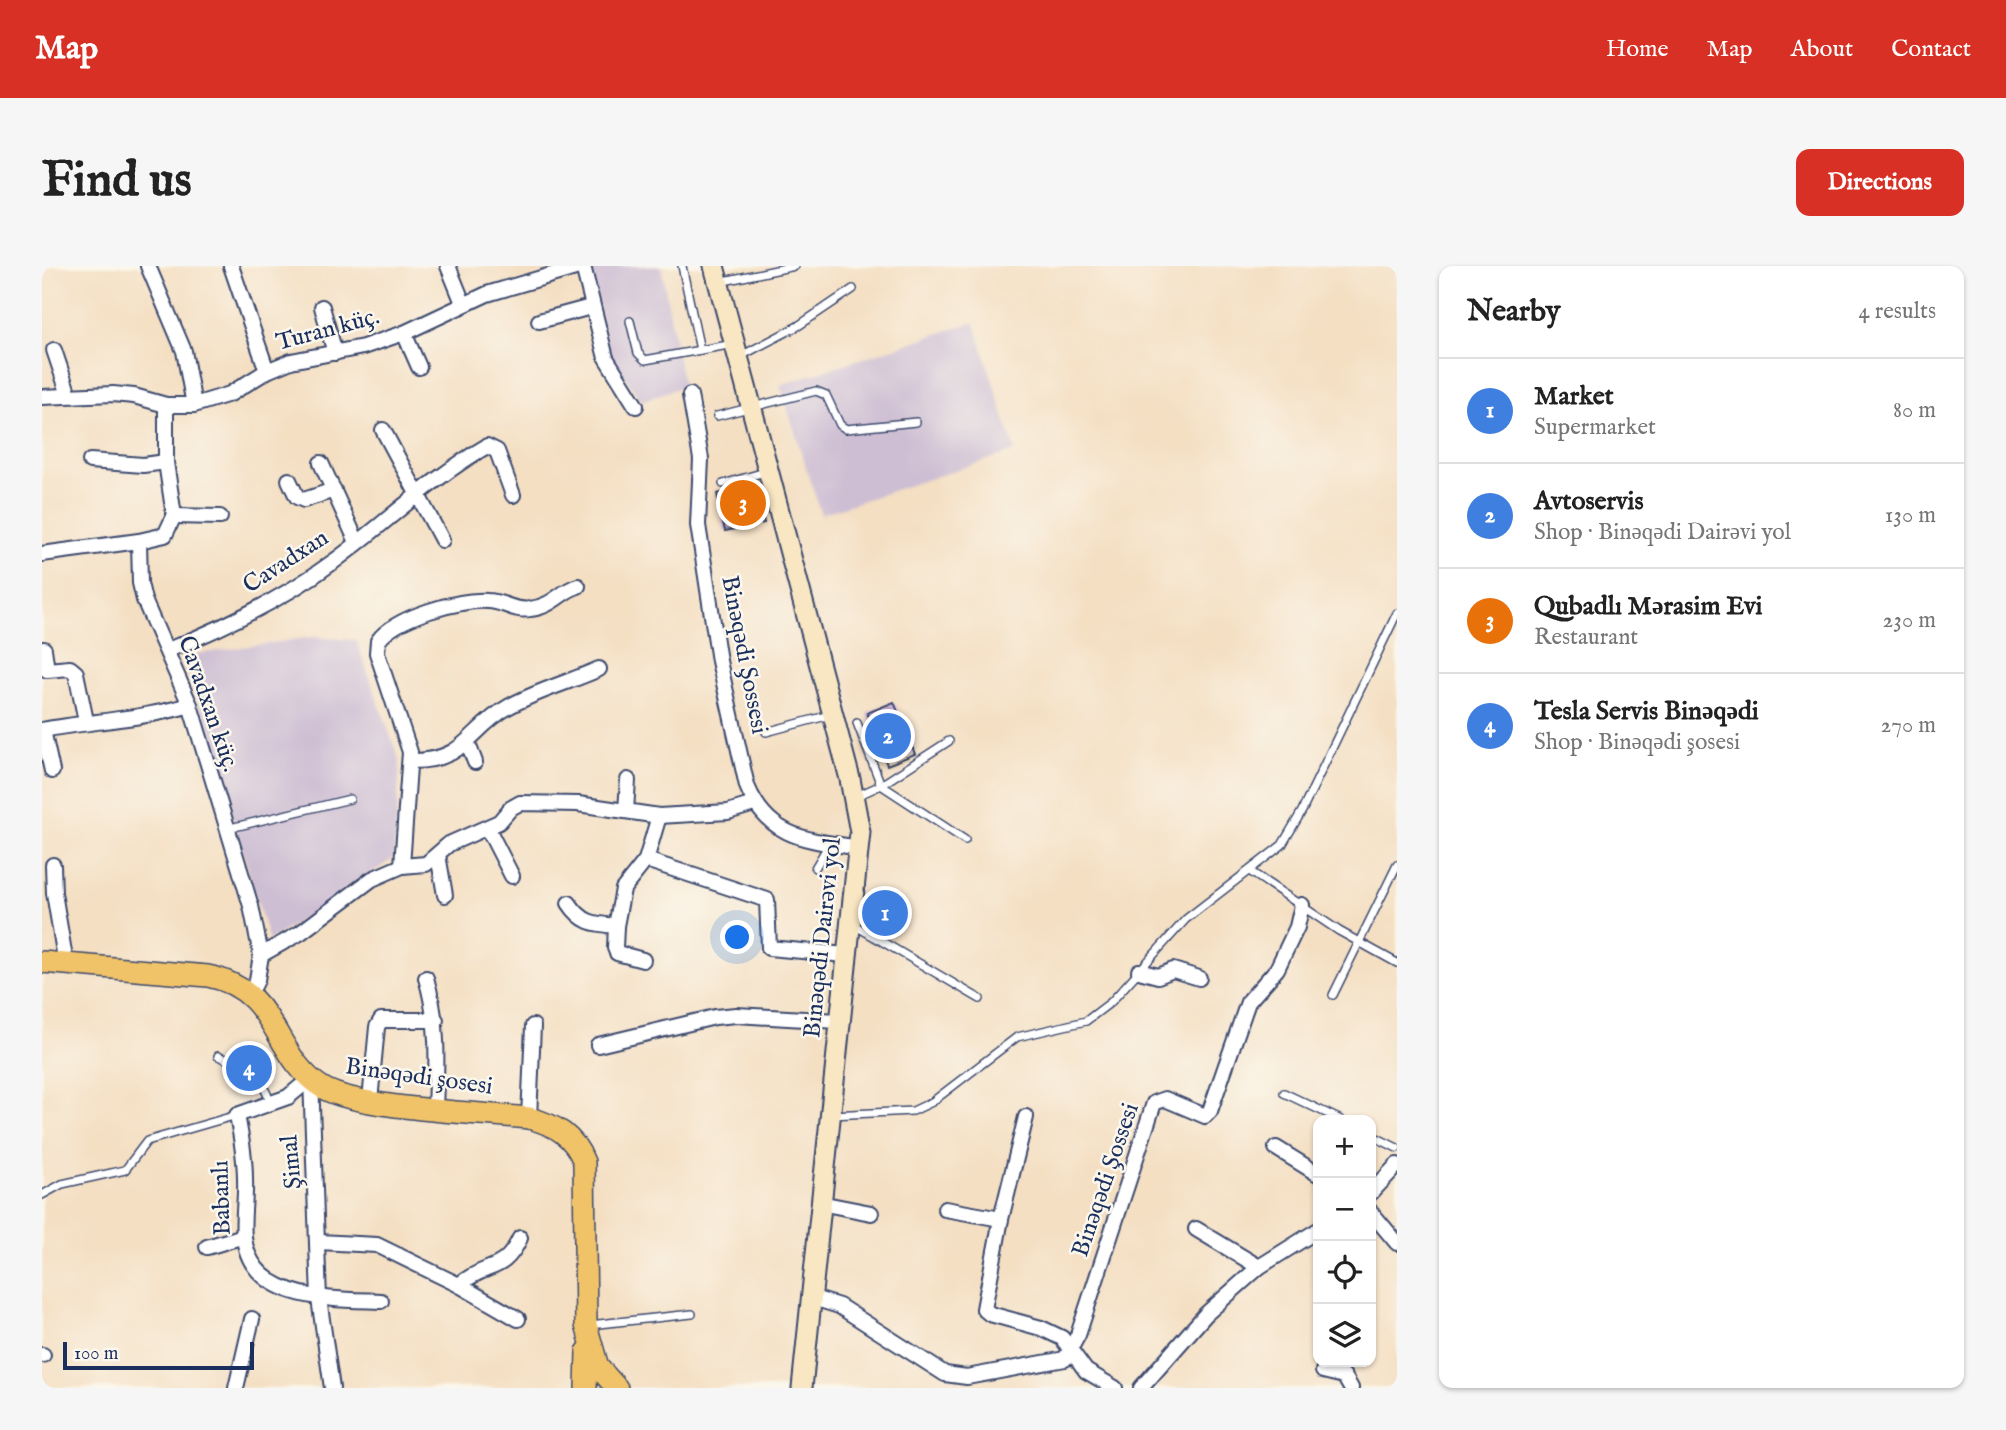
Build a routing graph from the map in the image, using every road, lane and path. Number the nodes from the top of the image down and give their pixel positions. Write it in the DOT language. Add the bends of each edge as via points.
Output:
graph roads {
  1 [pos="148,266"];
  2 [pos="231,266"];
  3 [pos="449,266"];
  4 [pos="582,266"];
  5 [pos="682,266"];
  6 [pos="795,266"];
  7 [pos="716,274"];
  8 [pos="853,289"];
  9 [pos="463,303"];
  10 [pos="322,307"];
  11 [pos="591,307"];
  12 [pos="539,321"];
  13 [pos="630,321"];
  14 [pos="404,333"];
  15 [pos="54,350"];
  16 [pos="700,350"];
  17 [pos="737,350"];
  18 [pos="335,353"];
  19 [pos="419,367"];
  20 [pos="267,371"];
  21 [pos="69,395"];
  22 [pos="690,395"];
  23 [pos="42,397"];
  24 [pos="166,405"];
  25 [pos="194,405"];
  26 [pos="636,406"];
  27 [pos="751,407"];
  28 [pos="717,416"];
  29 [pos="916,422"];
  30 [pos="383,430"];
  31 [pos="90,461"];
  32 [pos="166,461"];
  33 [pos="321,463"];
  34 [pos="769,470"];
  35 [pos="289,480"];
  36 [pos="723,484"];
  37 [pos="334,491"];
  38 [pos="418,493"];
  39 [pos="513,495"];
  40 [pos="174,516"];
  41 [pos="220,517"];
  42 [pos="442,540"];
  43 [pos="139,541"];
  44 [pos="357,542"];
  45 [pos="42,554"];
  46 [pos="578,586"];
  47 [pos="1397,613"];
  48 [pos="44,649"];
  49 [pos="167,650"];
  50 [pos="599,669"];
  51 [pos="190,705"];
  52 [pos="833,715"];
  53 [pos="86,721"];
  54 [pos="858,723"];
  55 [pos="43,730"];
  56 [pos="766,732"];
  57 [pos="949,741"];
  58 [pos="468,744"];
  59 [pos="411,761"];
  60 [pos="475,762"];
  61 [pos="52,771"];
  62 [pos="628,780"];
  63 [pos="881,785"];
  64 [pos="853,797"];
  65 [pos="350,799"];
  66 [pos="754,804"];
  67 [pos="626,811"];
  68 [pos="659,816"];
  69 [pos="226,829"];
  70 [pos="488,829"];
  71 [pos="965,839"];
  72 [pos="829,843"];
  73 [pos="860,848"];
  74 [pos="438,855"];
  75 [pos="646,860"];
  76 [pos="53,865"];
  77 [pos="1397,865"];
  78 [pos="402,866"];
  79 [pos="814,868"];
  80 [pos="1251,872"];
  81 [pos="512,876"];
  82 [pos="445,895"];
  83 [pos="569,903"];
  84 [pos="1302,905"];
  85 [pos="850,923"];
  86 [pos="616,926"];
  87 [pos="1358,942"];
  88 [pos="261,955"];
  89 [pos="846,955"];
  90 [pos="643,960"];
  91 [pos="42,961"];
  92 [pos="1397,962"];
  93 [pos="66,964"];
  94 [pos="1139,971"];
  95 [pos="426,978"];
  96 [pos="1199,978"];
  97 [pos="250,994"];
  98 [pos="1333,995"];
  99 [pos="980,999"];
  100 [pos="436,1020"];
  101 [pos="838,1021"];
  102 [pos="533,1026"];
  103 [pos="598,1045"];
  104 [pos="218,1056"];
  105 [pos="311,1078"];
  106 [pos="1284,1093"];
  107 [pos="370,1101"];
  108 [pos="271,1105"];
  109 [pos="435,1108"];
  110 [pos="236,1115"];
  111 [pos="830,1115"];
  112 [pos="1330,1115"];
  113 [pos="1026,1117"];
  114 [pos="529,1118"];
  115 [pos="1376,1138"];
  116 [pos="1276,1148"];
  117 [pos="1397,1148"];
  118 [pos="1397,1165"];
  119 [pos="1313,1171"];
  120 [pos="1376,1188"];
  121 [pos="42,1195"];
  122 [pos="820,1203"];
  123 [pos="945,1209"];
  124 [pos="871,1213"];
  125 [pos="1376,1218"];
  126 [pos="1000,1219"];
  127 [pos="1196,1229"];
  128 [pos="1313,1233"];
  129 [pos="244,1236"];
  130 [pos="520,1238"];
  131 [pos="318,1242"];
  132 [pos="1397,1243"];
  133 [pos="207,1247"];
  134 [pos="1259,1267"];
  135 [pos="459,1285"];
  136 [pos="810,1297"];
  137 [pos="319,1299"];
  138 [pos="381,1301"];
  139 [pos="692,1314"];
  140 [pos="252,1319"];
  141 [pos="518,1319"];
  142 [pos="586,1325"];
  143 [pos="1073,1349"];
  144 [pos="1323,1371"];
  145 [pos="1149,1386"];
  146 [pos="236,1388"];
  147 [pos="332,1388"];
  148 [pos="586,1388"];
  149 [pos="617,1388"];
  150 [pos="802,1388"];
  151 [pos="1115,1388"];
  152 [pos="1351,1388"];
  1 -- 25 [label="street" via="184,351"];
  2 -- 20 [label="street"];
  3 -- 9 [label="street"];
  4 -- 9 [label="street, Turan küç."];
  4 -- 11 [label="street"];
  5 -- 16 [label="lane"];
  6 -- 7 [label="lane"];
  7 -- 17 [label="main road, Binəqədi Dairəvi yol"];
  8 -- 17 [label="lane" via="798,326"];
  9 -- 14 [label="street, Turan küç."];
  10 -- 18 [label="street"];
  11 -- 12 [label="street"];
  11 -- 26 [label="street" via="606,358"];
  13 -- 16 [label="lane" via="640,358"];
  14 -- 18 [label="street, Turan küç."];
  14 -- 19 [label="street"];
  15 -- 21 [label="street"];
  16 -- 17 [label="lane"];
  17 -- 27 [label="main road, Binəqədi Dairəvi yol"];
  18 -- 20 [label="street, Turan küç." via="291,361"];
  20 -- 25 [label="street, Turan küç." via="230,394"];
  21 -- 23 [label="street, Turan küç."];
  21 -- 24 [label="street, Turan küç." via="134,396"];
  22 -- 66 [label="street, Binəqədi Şossesi" via="701,459 698,524 719,661"];
  24 -- 25 [label="street, Turan küç."];
  24 -- 32 [label="street"];
  27 -- 28 [label="lane"];
  27 -- 29 [label="lane" via="816,391 826,395 846,429"];
  27 -- 34 [label="main road, Binəqədi Dairəvi yol"];
  30 -- 38 [label="street"];
  31 -- 32 [label="street" via="143,465"];
  32 -- 40 [label="street"];
  33 -- 37 [label="street"];
  34 -- 36 [label="lane"];
  34 -- 52 [label="main road, Binəqədi Dairəvi yol"];
  35 -- 37 [label="street" via="297,498 304,500"];
  37 -- 44 [label="street"];
  38 -- 39 [label="street, Cavadxan" via="487,446 497,451"];
  38 -- 42 [label="street"];
  38 -- 44 [label="street, Cavadxan"];
  40 -- 41 [label="street"];
  40 -- 43 [label="street" via="165,535"];
  43 -- 45 [label="street"];
  43 -- 49 [label="street, Cavadxan küç." via="140,583"];
  44 -- 49 [label="street, Cavadxan" via="323,569 225,627"];
  46 -- 59 [label="street" via="555,603 533,609 483,601 415,614 381,637 377,653"];
  47 -- 80 [label="lane" via="1295,825 1282,845"];
  48 -- 53 [label="street" via="47,670 70,668 76,673"];
  49 -- 51 [label="street, Cavadxan küç."];
  50 -- 58 [label="street" via="507,708"];
  51 -- 53 [label="street"];
  51 -- 69 [label="street, Cavadxan küç."];
  52 -- 56 [label="lane"];
  52 -- 64 [label="main road, Binəqədi Dairəvi yol"];
  53 -- 55 [label="street"];
  54 -- 63 [label="lane"];
  55 -- 61 [label="street"];
  57 -- 63 [label="lane"];
  58 -- 59 [label="street" via="440,758"];
  58 -- 60 [label="street"];
  59 -- 78 [label="street"];
  62 -- 67 [label="street"];
  63 -- 64 [label="lane"];
  63 -- 71 [label="lane"];
  64 -- 73 [label="main road, Binəqədi Dairəvi yol"];
  65 -- 69 [label="lane"];
  66 -- 68 [label="street" via="728,812"];
  66 -- 72 [label="street" via="788,835"];
  67 -- 68 [label="street"];
  67 -- 70 [label="street" via="530,801 511,808"];
  68 -- 75 [label="street"];
  69 -- 88 [label="street, Cavadxan küç."];
  70 -- 74 [label="street" via="449,844"];
  70 -- 81 [label="street"];
  72 -- 73 [label="street"];
  72 -- 79 [label="lane"];
  73 -- 85 [label="main road, Binəqədi Dairəvi yol"];
  74 -- 78 [label="street" via="426,864"];
  74 -- 82 [label="street"];
  75 -- 86 [label="street" via="623,889"];
  75 -- 89 [label="street" via="766,900 769,948"];
  76 -- 93 [label="street"];
  77 -- 87 [label="lane"];
  78 -- 88 [label="street" via="372,879 300,933"];
  80 -- 84 [label="lane"];
  80 -- 94 [label="lane" via="1186,919"];
  83 -- 86 [label="street" via="587,923"];
  84 -- 87 [label="lane"];
  84 -- 143 [label="street, Binəqədi Şossesi" via="1277,969 1248,1002 1210,1111 1197,1115 1165,1099 1154,1103"];
  85 -- 89 [label="main road, Binəqədi Dairəvi yol"];
  85 -- 99 [label="lane"];
  86 -- 90 [label="street" via="617,953"];
  87 -- 92 [label="lane"];
  87 -- 98 [label="lane"];
  88 -- 97 [label="street, Cavadxan küç."];
  89 -- 101 [label="main road, Binəqədi Dairəvi yol"];
  91 -- 93 [label="main road, Binəqədi şosesi"];
  93 -- 97 [label="main road, Binəqədi şosesi" via="208,976"];
  94 -- 96 [label="street" via="1158,976 1172,970"];
  94 -- 111 [label="lane" via="1086,1021 1017,1037 923,1107 892,1114"];
  95 -- 100 [label="street"];
  97 -- 105 [label="main road, Binəqədi şosesi"];
  100 -- 107 [label="street" via="381,1020"];
  100 -- 109 [label="street"];
  101 -- 103 [label="street" via="715,1017"];
  101 -- 111 [label="main road, Binəqədi Dairəvi yol"];
  102 -- 114 [label="street"];
  104 -- 108 [label="lane" via="257,1074"];
  105 -- 107 [label="main road, Binəqədi şosesi" via="338,1094"];
  105 -- 108 [label="street"];
  105 -- 131 [label="street, Şimal"];
  106 -- 112 [label="lane"];
  107 -- 109 [label="main road, Binəqədi şosesi"];
  108 -- 110 [label="street"];
  109 -- 114 [label="main road, Binəqədi şosesi"];
  110 -- 121 [label="lane" via="147,1141 125,1170 62,1184"];
  110 -- 129 [label="street, Babanlı" via="245,1160"];
  111 -- 122 [label="main road, Binəqədi Dairəvi yol"];
  113 -- 126 [label="street"];
  114 -- 142 [label="main road, Binəqədi şosesi" via="569,1136 584,1162"];
  115 -- 117 [label="lane"];
  116 -- 119 [label="street"];
  118 -- 120 [label="street"];
  122 -- 124 [label="street"];
  122 -- 136 [label="main road, Binəqədi Dairəvi yol"];
  123 -- 126 [label="street"];
  125 -- 132 [label="street"];
  126 -- 143 [label="street" via="984,1309 1053,1332"];
  127 -- 134 [label="street"];
  128 -- 134 [label="street"];
  129 -- 133 [label="street"];
  129 -- 137 [label="street, Babanlı" via="248,1257 258,1272"];
  130 -- 135 [label="street" via="502,1266 482,1269"];
  131 -- 135 [label="street" via="377,1245"];
  131 -- 137 [label="street, Şimal"];
  134 -- 145 [label="street" via="1206,1314"];
  135 -- 141 [label="street"];
  136 -- 143 [label="street" via="839,1306 944,1374 967,1377 1059,1361"];
  136 -- 150 [label="main road, Binəqədi Dairəvi yol"];
  137 -- 138 [label="street, Babanlı"];
  137 -- 147 [label="street, Şimal"];
  139 -- 142 [label="lane"];
  140 -- 146 [label="street"];
  142 -- 148 [label="main road"];
  142 -- 149 [label="main road, Binəqədi şosesi" via="597,1367"];
  143 -- 151 [label="street" via="1086,1371"];
  144 -- 152 [label="street" via="1344,1376"];
}
